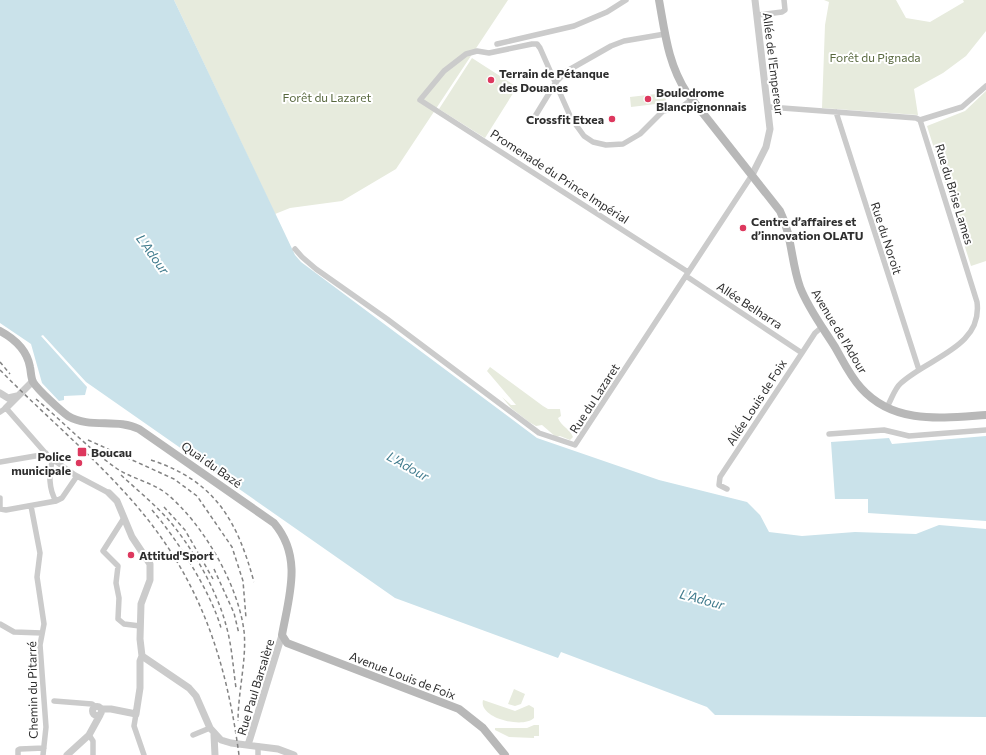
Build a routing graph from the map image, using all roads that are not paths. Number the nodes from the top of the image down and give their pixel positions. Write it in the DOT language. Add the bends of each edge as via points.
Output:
graph roads {
  1 [pos="626,0"];
  2 [pos="659,0"];
  3 [pos="755,0"];
  4 [pos="784,0"];
  5 [pos="757,15"];
  6 [pos="665,34"];
  7 [pos="497,44"];
  8 [pos="556,82"];
  9 [pos="986,86"];
  10 [pos="692,100"];
  11 [pos="769,107"];
  12 [pos="836,112"];
  13 [pos="534,118"];
  14 [pos="920,120"];
  15 [pos="752,175"];
  16 [pos="295,249"];
  17 [pos="687,274"];
  18 [pos="822,327"];
  19 [pos="0,331"];
  20 [pos="802,353"];
  21 [pos="919,370"];
  22 [pos="33,381"];
  23 [pos="0,392"];
  24 [pos="19,395"];
  25 [pos="0,397"];
  26 [pos="887,407"];
  27 [pos="2,409"];
  28 [pos="986,415"];
  29 [pos="986,430"];
  30 [pos="829,434"];
  31 [pos="46,453"];
  32 [pos="54,460"];
  33 [pos="0,462"];
  34 [pos="77,476"];
  35 [pos="726,489"];
  36 [pos="108,493"];
  37 [pos="0,498"];
  38 [pos="56,502"];
  39 [pos="30,506"];
  40 [pos="0,509"];
  41 [pos="124,518"];
  42 [pos="0,624"];
  43 [pos="140,626"];
  44 [pos="42,633"];
  45 [pos="282,635"];
  46 [pos="142,656"];
  47 [pos="54,701"];
  48 [pos="98,711"];
  49 [pos="136,714"];
  50 [pos="210,728"];
  51 [pos="89,735"];
  52 [pos="193,735"];
  53 [pos="214,735"];
  54 [pos="248,745"];
  55 [pos="258,746"];
  56 [pos="44,748"];
  57 [pos="18,755"];
  58 [pos="43,755"];
  59 [pos="67,755"];
  60 [pos="92,755"];
  61 [pos="144,755"];
  62 [pos="215,755"];
  63 [pos="258,755"];
  64 [pos="294,755"];
  65 [pos="505,755"];
  1 -- 7 [label="street" via="574,26"];
  2 -- 6 [label="main road, Avenue de l'Adour"];
  3 -- 5 [label="street, Allée de l'Empereur"];
  4 -- 5 [label="street" via="782,12"];
  5 -- 11 [label="street, Allée de l'Empereur"];
  6 -- 8 [label="street" via="624,41 611,46 567,71"];
  6 -- 10 [label="main road, Avenue de l'Adour" via="675,73"];
  8 -- 10 [label="street" via="577,128 593,142 606,145 628,142 663,111 682,107"];
  8 -- 13 [label="street"];
  8 -- 17 [label="street, Promenade du Prince Impérial" via="540,48 537,44 532,44 489,53 466,54 444,71 420,100"];
  9 -- 14 [label="street" via="962,107"];
  10 -- 15 [label="main road, Avenue de l'Adour"];
  11 -- 12 [label="street"];
  11 -- 15 [label="street, Allée de l'Empereur" via="770,129"];
  12 -- 14 [label="street"];
  12 -- 21 [label="street, Rue du Noroit"];
  14 -- 21 [label="street, Rue du Brise Lames" via="979,312 978,320 968,336"];
  15 -- 17 [label="street, Rue du Lazaret"];
  15 -- 18 [label="main road, Avenue de l'Adour" via="777,206 784,220 800,288"];
  16 -- 17 [label="street, Rue du Lazaret" via="316,269 539,433 575,445"];
  17 -- 20 [label="street, Allée Belharra"];
  18 -- 20 [label="street, Allée Louis de Foix"];
  18 -- 26 [label="main road, Avenue de l'Adour" via="860,387"];
  19 -- 22 [label="main road" via="18,343 24,351"];
  20 -- 35 [label="street, Allée Louis de Foix" via="720,477 719,485"];
  21 -- 26 [label="street, Rue du Brise Lames" via="902,382"];
  22 -- 24 [label="street"];
  22 -- 45 [label="main road, Quai du Bazé" via="59,409 76,420 125,424 150,435 274,523 288,544 291,562 291,581"];
  23 -- 24 [label="street" via="8,398"];
  24 -- 27 [label="street"];
  25 -- 27 [label="street"];
  26 -- 28 [label="main road, Avenue de l'Adour" via="929,419"];
  27 -- 31 [label="street"];
  29 -- 30 [label="street" via="909,436 884,430"];
  31 -- 32 [label="street"];
  31 -- 33 [label="street"];
  32 -- 34 [label="street"];
  32 -- 38 [label="street" via="50,473 52,493"];
  34 -- 36 [label="street"];
  34 -- 38 [label="street" via="62,498"];
  36 -- 41 [label="street" via="117,501"];
  37 -- 40 [label="street"];
  38 -- 39 [label="street"];
  39 -- 40 [label="street"];
  39 -- 44 [label="street, Chemin du Pitarré" via="40,553 37,577 44,617"];
  41 -- 43 [label="street" via="132,537 150,564 150,580 141,604"];
  41 -- 43 [label="street" via="103,549 118,566 118,619 124,624"];
  42 -- 44 [label="street" via="14,632"];
  43 -- 46 [label="street"];
  44 -- 56 [label="street, Chemin du Pitarré" via="40,645 46,727"];
  45 -- 54 [label="street, Rue Paul Barsalère"];
  45 -- 65 [label="main road, Avenue Louis de Foix" via="290,644 459,709 483,728"];
  46 -- 49 [label="street"];
  46 -- 50 [label="street" via="189,688 196,696"];
  47 -- 48 [label="street" via="92,704"];
  48 -- 49 [label="street" via="111,709"];
  48 -- 51 [label="street"];
  49 -- 61 [label="street" via="134,726"];
  50 -- 52 [label="street"];
  50 -- 53 [label="street"];
  51 -- 59 [label="street"];
  51 -- 60 [label="street" via="93,740"];
  53 -- 54 [label="street" via="225,741"];
  53 -- 62 [label="street"];
  54 -- 55 [label="street"];
  55 -- 63 [label="street"];
  55 -- 64 [label="street"];
  56 -- 57 [label="street" via="20,749"];
  56 -- 58 [label="street, Chemin du Pitarré"];
}
